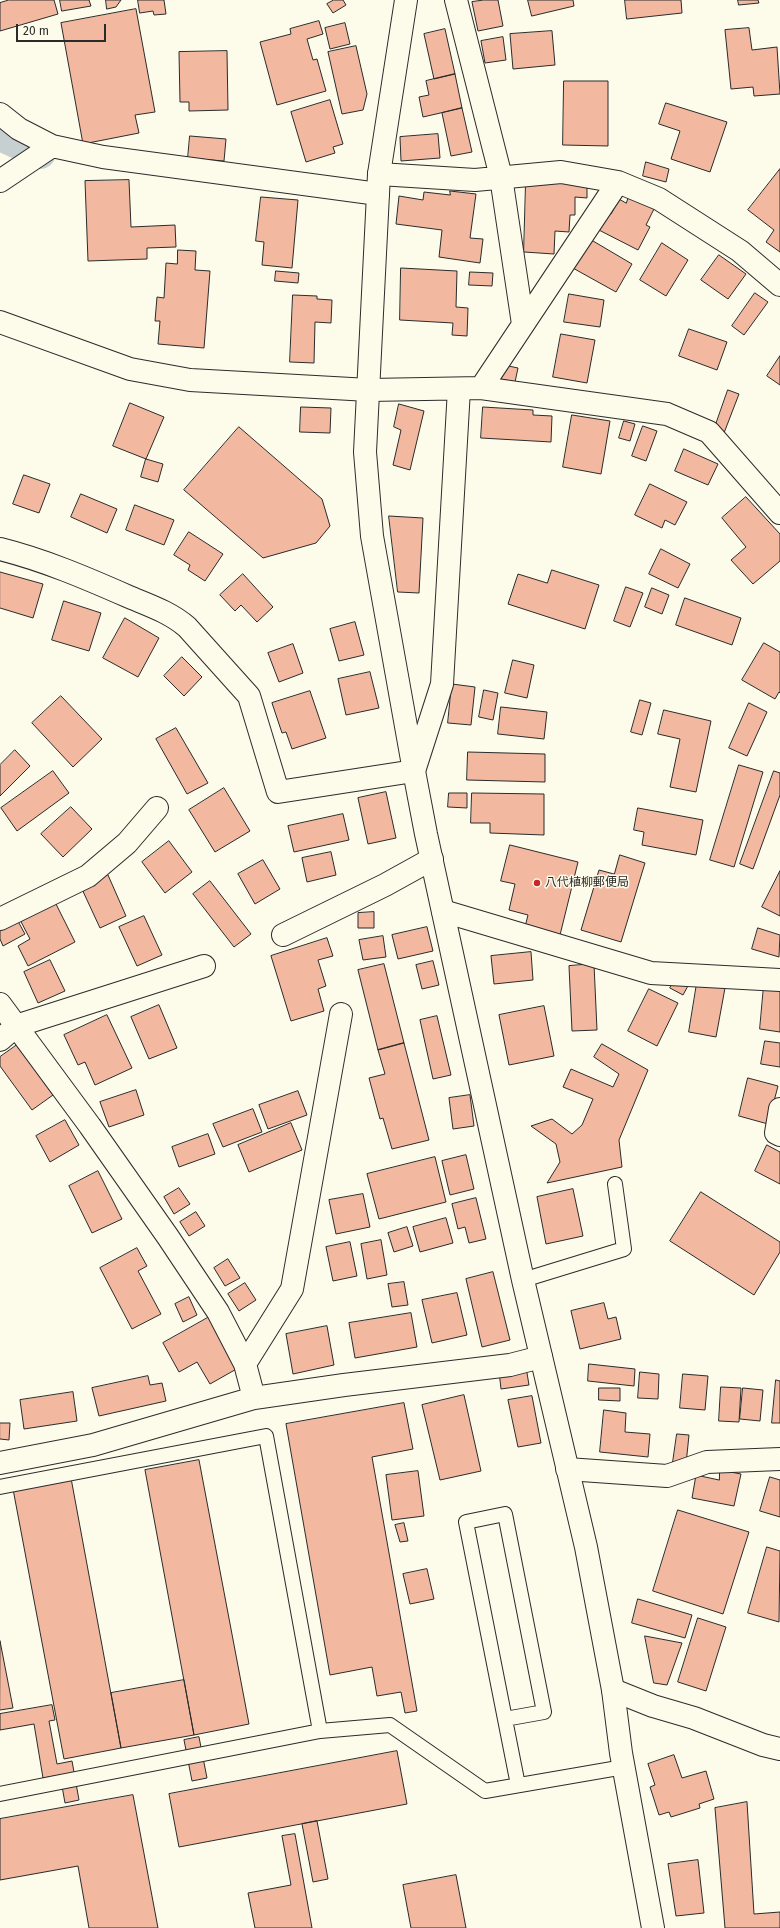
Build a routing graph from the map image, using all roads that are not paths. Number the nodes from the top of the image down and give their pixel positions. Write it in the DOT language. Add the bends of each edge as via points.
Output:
graph roads {
  1 [pos="406,0"];
  2 [pos="456,0"];
  3 [pos="0,114"];
  4 [pos="52,146"];
  5 [pos="501,177"];
  6 [pos="0,181"];
  7 [pos="618,182"];
  8 [pos="378,184"];
  9 [pos="780,285"];
  10 [pos="0,322"];
  11 [pos="523,324"];
  12 [pos="481,388"];
  13 [pos="459,389"];
  14 [pos="369,390"];
  15 [pos="780,513"];
  16 [pos="0,549"];
  17 [pos="414,771"];
  18 [pos="157,808"];
  19 [pos="432,859"];
  20 [pos="443,911"];
  21 [pos="0,919"];
  22 [pos="282,935"];
  23 [pos="204,966"];
  24 [pos="780,980"];
  25 [pos="0,1004"];
  26 [pos="341,1014"];
  27 [pos="8,1033"];
  28 [pos="780,1109"];
  29 [pos="780,1135"];
  30 [pos="615,1184"];
  31 [pos="523,1280"];
  32 [pos="541,1357"];
  33 [pos="245,1364"];
  34 [pos="254,1398"];
  35 [pos="780,1459"];
  36 [pos="0,1464"];
  37 [pos="567,1469"];
  38 [pos="0,1487"];
  39 [pos="613,1690"];
  40 [pos="505,1719"];
  41 [pos="320,1731"];
  42 [pos="780,1749"];
  43 [pos="624,1767"];
  44 [pos="518,1785"];
  45 [pos="0,1794"];
  46 [pos="653,1928"];
  1 -- 8 [label="street"];
  2 -- 5 [label="street"];
  3 -- 4 [label="street" via="19,129"];
  4 -- 6 [label="street"];
  4 -- 8 [label="street" via="103,157"];
  5 -- 7 [label="street" via="561,172"];
  5 -- 8 [label="street"];
  5 -- 11 [label="street"];
  7 -- 9 [label="street" via="659,199 740,251"];
  7 -- 11 [label="street"];
  8 -- 14 [label="street"];
  10 -- 14 [label="street" via="130,369 190,380"];
  11 -- 12 [label="street"];
  12 -- 13 [label="street"];
  12 -- 15 [label="street" via="667,414 709,432"];
  13 -- 14 [label="street"];
  13 -- 17 [label="street" via="442,684"];
  14 -- 17 [label="street" via="365,452 372,536"];
  16 -- 17 [label="street" via="32,557 111,589 176,618 187,627 249,696 278,792"];
  17 -- 19 [label="street"];
  18 -- 21 [label="street" via="126,843 88,876"];
  19 -- 20 [label="street"];
  19 -- 22 [label="street" via="385,886"];
  20 -- 24 [label="street" via="651,973"];
  20 -- 31 [label="street"];
  23 -- 27 [label="street"];
  25 -- 27 [label="street"];
  26 -- 33 [label="street" via="292,1289"];
  27 -- 33 [label="street" via="90,1126 218,1312"];
  28 -- 29 [label="street" via="776,1133"];
  30 -- 31 [label="lane" via="624,1249"];
  31 -- 32 [label="street"];
  32 -- 34 [label="street" via="510,1366"];
  32 -- 37 [label="street"];
  33 -- 34 [label="street"];
  34 -- 36 [label="street" via="92,1445"];
  35 -- 37 [label="street" via="707,1462 667,1476"];
  37 -- 39 [label="street" via="586,1547"];
  38 -- 41 [label="lane" via="266,1436"];
  39 -- 42 [label="street"];
  39 -- 43 [label="street"];
  40 -- 40 [label="lane" via="544,1712 505,1514 466,1522"];
  40 -- 44 [label="lane"];
  41 -- 44 [label="lane" via="390,1725 485,1791"];
  41 -- 45 [label="lane"];
  43 -- 44 [label="lane"];
  43 -- 46 [label="street"];
}
